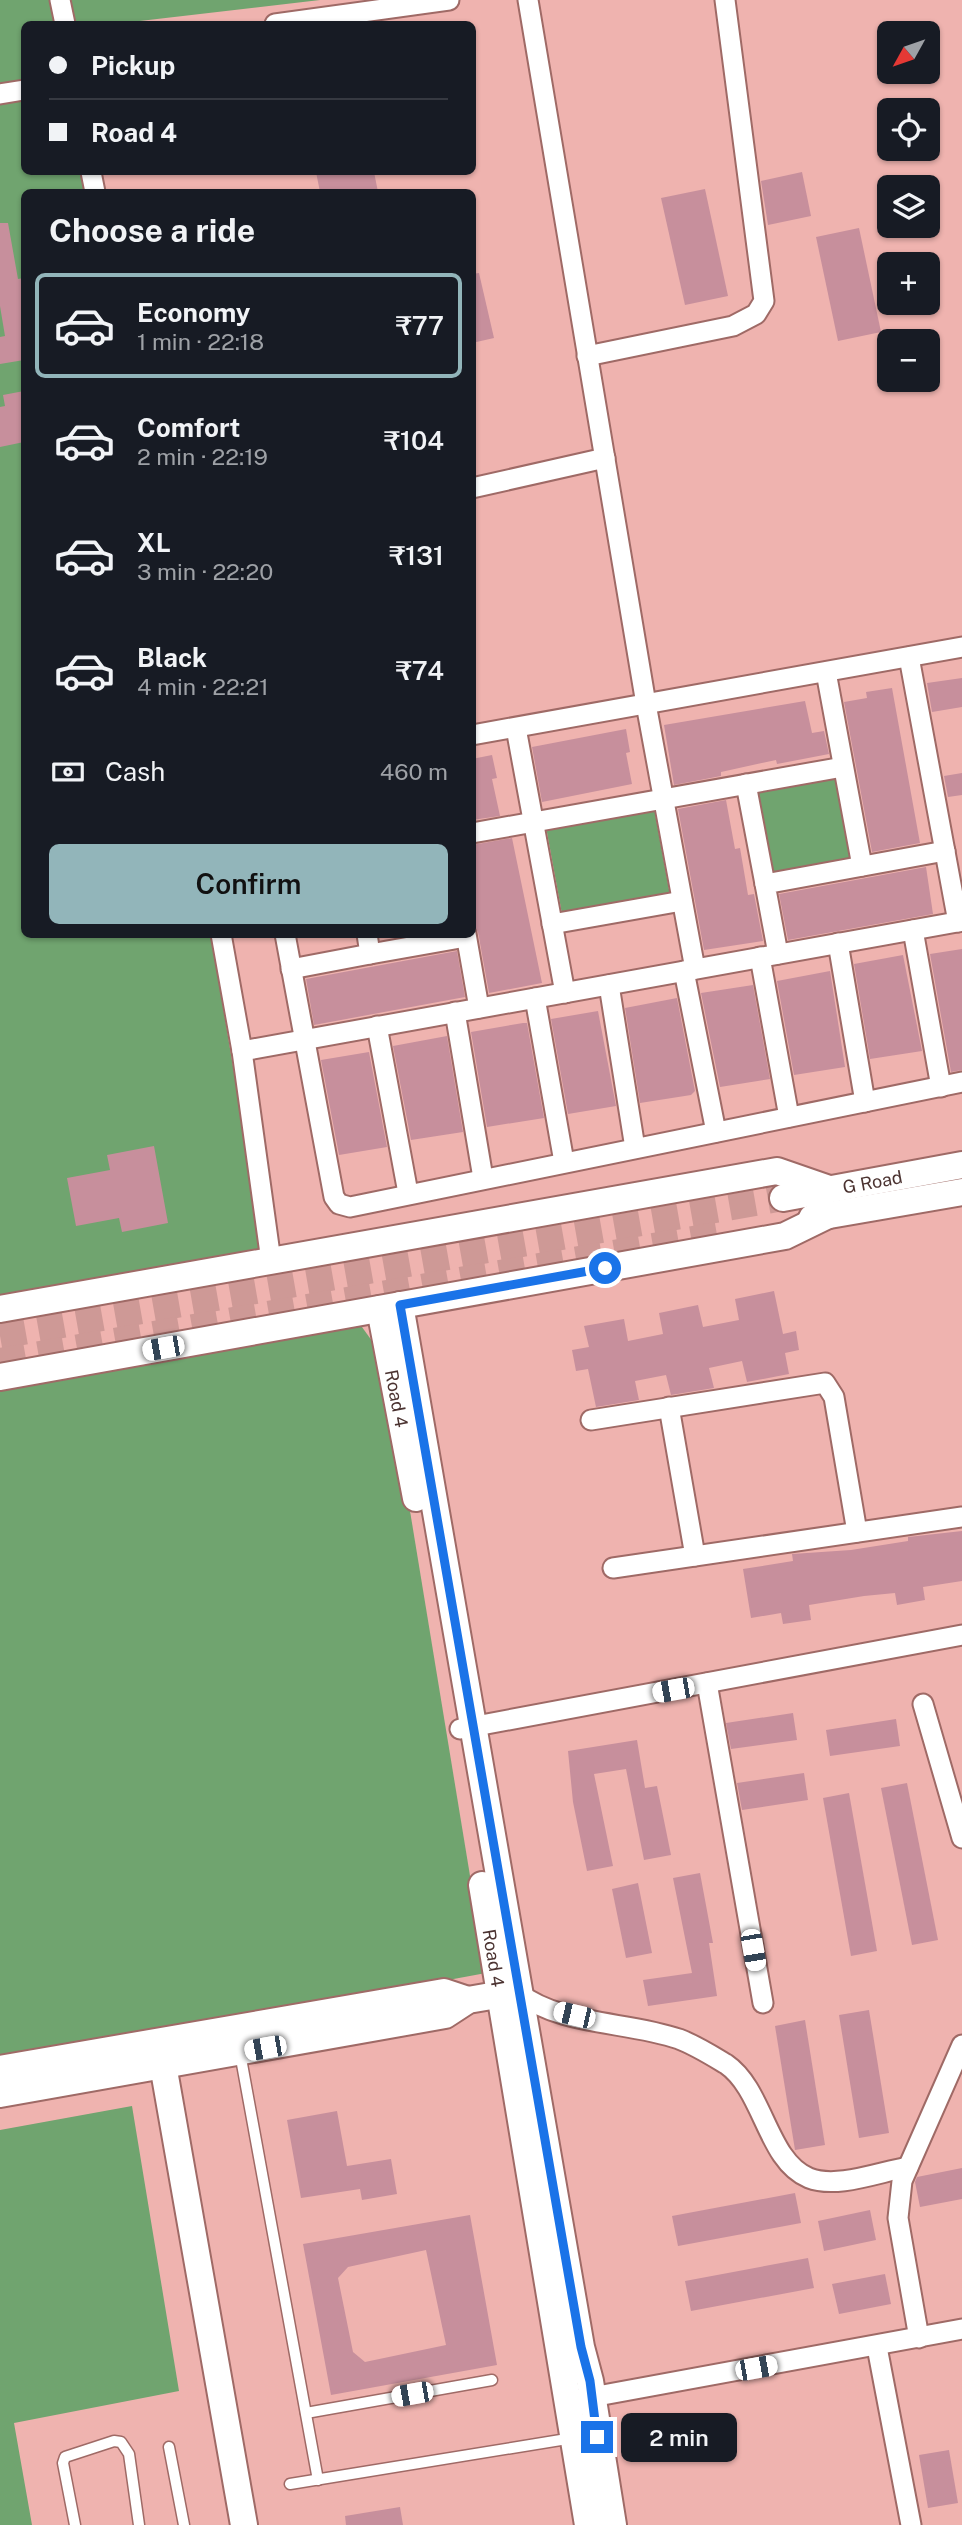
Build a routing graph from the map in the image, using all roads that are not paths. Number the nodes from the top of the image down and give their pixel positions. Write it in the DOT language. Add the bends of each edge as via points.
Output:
graph roads {
  1 [pos="60,0"];
  2 [pos="449,0"];
  3 [pos="527,0"];
  4 [pos="725,0"];
  5 [pos="64,21"];
  6 [pos="297,21"];
  7 [pos="21,90"];
  8 [pos="0,94"];
  9 [pos="587,356"];
  10 [pos="605,458"];
  11 [pos="476,487"];
  12 [pos="962,647"];
  13 [pos="909,657"];
  14 [pos="826,672"];
  15 [pos="646,704"];
  16 [pos="516,728"];
  17 [pos="476,734"];
  18 [pos="844,766"];
  19 [pos="746,784"];
  20 [pos="663,799"];
  21 [pos="533,822"];
  22 [pos="476,832"];
  23 [pos="945,851"];
  24 [pos="862,866"];
  25 [pos="765,884"];
  26 [pos="682,901"];
  27 [pos="960,922"];
  28 [pos="552,925"];
  29 [pos="913,930"];
  30 [pos="222,938"];
  31 [pos="286,938"];
  32 [pos="368,938"];
  33 [pos="455,938"];
  34 [pos="466,938"];
  35 [pos="838,943"];
  36 [pos="370,954"];
  37 [pos="769,956"];
  38 [pos="291,969"];
  39 [pos="689,970"];
  40 [pos="608,985"];
  41 [pos="565,993"];
  42 [pos="536,998"];
  43 [pos="479,1008"];
  44 [pos="455,1012"];
  45 [pos="377,1026"];
  46 [pos="304,1040"];
  47 [pos="242,1051"];
  48 [pos="962,1082"];
  49 [pos="941,1087"];
  50 [pos="865,1102"];
  51 [pos="789,1117"];
  52 [pos="716,1132"];
  53 [pos="635,1148"];
  54 [pos="564,1162"];
  55 [pos="962,1165"];
  56 [pos="483,1178"];
  57 [pos="830,1189"];
  58 [pos="962,1192"];
  59 [pos="408,1193"];
  60 [pos="828,1215"];
  61 [pos="271,1261"];
  62 [pos="390,1307"];
  63 [pos="0,1309"];
  64 [pos="0,1377"];
  65 [pos="669,1407"];
  66 [pos="591,1420"];
  67 [pos="962,1517"];
  68 [pos="857,1532"];
  69 [pos="695,1556"];
  70 [pos="613,1568"];
  71 [pos="962,1635"];
  72 [pos="707,1683"];
  73 [pos="923,1704"];
  74 [pos="467,1728"];
  75 [pos="962,1838"];
  76 [pos="507,1993"];
  77 [pos="468,2000"];
  78 [pos="763,2003"];
  79 [pos="962,2045"];
  80 [pos="240,2052"];
  81 [pos="161,2053"];
  82 [pos="0,2069"];
  83 [pos="0,2094"];
  84 [pos="908,2167"];
  85 [pos="962,2329"];
  86 [pos="919,2338"];
  87 [pos="877,2347"];
  88 [pos="492,2380"];
  89 [pos="579,2399"];
  90 [pos="306,2413"];
  91 [pos="573,2438"];
  92 [pos="169,2447"];
  93 [pos="318,2480"];
  94 [pos="290,2484"];
  95 [pos="75,2525"];
  96 [pos="139,2525"];
  97 [pos="184,2525"];
  98 [pos="244,2525"];
  99 [pos="588,2525"];
  100 [pos="612,2525"];
  101 [pos="911,2525"];
  1 -- 5 [label="street"];
  2 -- 6 [label="street"];
  3 -- 9 [label="street"];
  4 -- 9 [label="street" via="764,301 756,314 733,326"];
  7 -- 8 [label="street"];
  9 -- 10 [label="street"];
  10 -- 11 [label="street"];
  10 -- 15 [label="street"];
  12 -- 13 [label="street"];
  13 -- 14 [label="street"];
  13 -- 23 [label="street"];
  14 -- 15 [label="street"];
  14 -- 18 [label="street"];
  15 -- 16 [label="street"];
  15 -- 20 [label="street"];
  16 -- 17 [label="street"];
  16 -- 21 [label="street"];
  18 -- 19 [label="street"];
  18 -- 24 [label="street"];
  19 -- 20 [label="street"];
  19 -- 25 [label="street"];
  20 -- 21 [label="street"];
  20 -- 26 [label="street"];
  21 -- 22 [label="street"];
  21 -- 28 [label="street"];
  23 -- 24 [label="street"];
  23 -- 27 [label="street"];
  24 -- 25 [label="street"];
  25 -- 37 [label="street"];
  26 -- 28 [label="street"];
  26 -- 39 [label="street"];
  27 -- 29 [label="street"];
  28 -- 41 [label="street"];
  29 -- 35 [label="street"];
  29 -- 49 [label="street"];
  30 -- 47 [label="street"];
  31 -- 38 [label="street"];
  32 -- 36 [label="street"];
  33 -- 36 [label="street"];
  34 -- 43 [label="street"];
  35 -- 37 [label="street"];
  35 -- 50 [label="street"];
  36 -- 38 [label="street"];
  37 -- 39 [label="street"];
  37 -- 51 [label="street"];
  38 -- 46 [label="street"];
  39 -- 40 [label="street"];
  39 -- 52 [label="street"];
  40 -- 41 [label="street"];
  40 -- 53 [label="street"];
  41 -- 42 [label="street"];
  42 -- 43 [label="street"];
  42 -- 54 [label="street"];
  43 -- 44 [label="street"];
  44 -- 45 [label="street"];
  44 -- 56 [label="street"];
  45 -- 46 [label="street"];
  45 -- 59 [label="street"];
  46 -- 47 [label="street"];
  46 -- 59 [label="street" via="334,1197 350,1207"];
  47 -- 61 [label="street"];
  48 -- 49 [label="street"];
  49 -- 50 [label="street"];
  50 -- 51 [label="street"];
  51 -- 52 [label="street"];
  52 -- 53 [label="street"];
  53 -- 54 [label="street"];
  54 -- 56 [label="street"];
  55 -- 57 [label="street, G Road"];
  56 -- 59 [label="street"];
  57 -- 60 [label="street, G Road" via="784,1210"];
  57 -- 61 [label="street" via="777,1171"];
  58 -- 60 [label="street, G Road"];
  60 -- 62 [label="street" via="785,1236"];
  61 -- 63 [label="street"];
  62 -- 64 [label="street"];
  62 -- 74 [label="street, Road 4"];
  65 -- 66 [label="street"];
  65 -- 68 [label="street" via="825,1383 834,1397"];
  65 -- 69 [label="street"];
  67 -- 68 [label="street"];
  68 -- 69 [label="street"];
  69 -- 70 [label="street"];
  71 -- 72 [label="street"];
  72 -- 74 [label="street"];
  72 -- 78 [label="street"];
  73 -- 75 [label="street"];
  74 -- 76 [label="street, Road 4"];
  76 -- 77 [label="street"];
  76 -- 84 [label="street" via="537,2007 678,2039 729,2066 748,2088 788,2163 805,2176 832,2182"];
  76 -- 89 [label="street, Road 4"];
  77 -- 80 [label="street" via="445,2015"];
  77 -- 81 [label="street" via="443,1992"];
  79 -- 84 [label="street"];
  80 -- 81 [label="street"];
  80 -- 90 [label="lane"];
  81 -- 82 [label="street"];
  81 -- 83 [label="street"];
  81 -- 98 [label="street"];
  84 -- 86 [label="street" via="898,2199 898,2218"];
  85 -- 86 [label="street"];
  86 -- 87 [label="street"];
  87 -- 89 [label="street"];
  87 -- 101 [label="street"];
  88 -- 90 [label="lane"];
  89 -- 91 [label="street, Road 4"];
  89 -- 100 [label="street, Road 4"];
  90 -- 93 [label="lane"];
  91 -- 93 [label="lane"];
  91 -- 99 [label="street, Road 4"];
  92 -- 97 [label="lane"];
  93 -- 94 [label="lane"];
  95 -- 96 [label="lane" via="65,2456 114,2441 121,2442 129,2454"];
}
